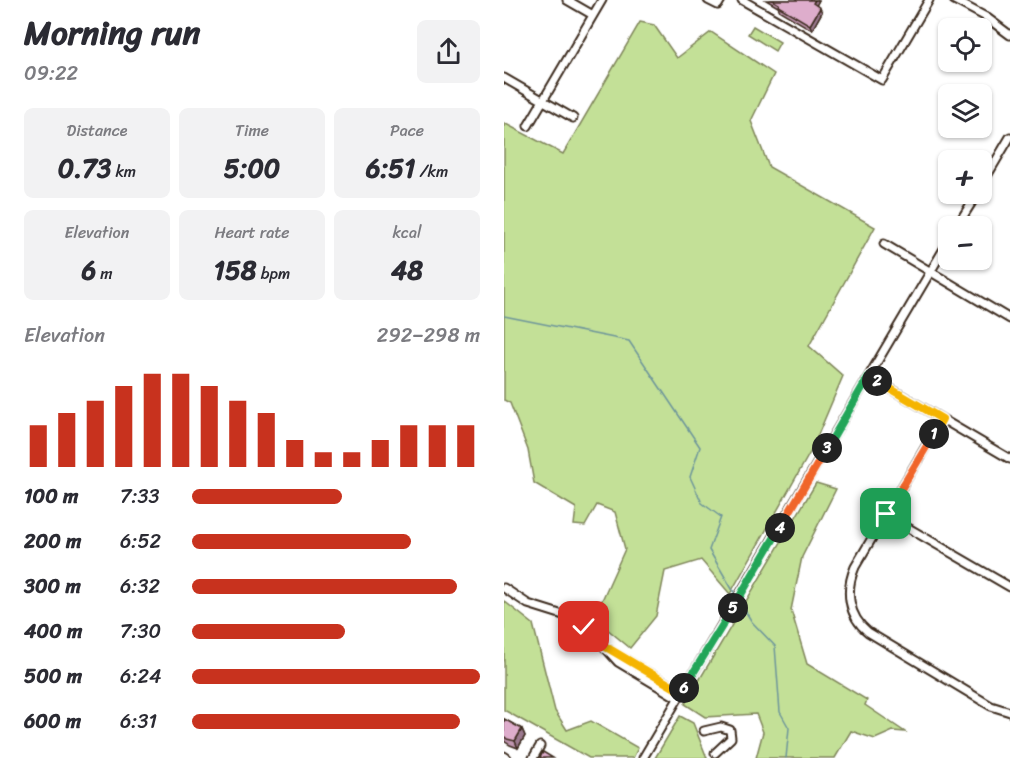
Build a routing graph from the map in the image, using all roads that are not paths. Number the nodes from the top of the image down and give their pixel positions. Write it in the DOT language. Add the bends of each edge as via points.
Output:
graph roads {
  1 [pos="567,0"];
  2 [pos="602,0"];
  3 [pos="708,0"];
  4 [pos="721,0"];
  5 [pos="742,0"];
  6 [pos="929,0"];
  7 [pos="954,0"];
  8 [pos="593,15"];
  9 [pos="1010,35"];
  10 [pos="504,78"];
  11 [pos="541,104"];
  12 [pos="573,118"];
  13 [pos="528,126"];
  14 [pos="1010,137"];
  15 [pos="992,167"];
  16 [pos="884,244"];
  17 [pos="938,259"];
  18 [pos="930,273"];
  19 [pos="1010,319"];
  20 [pos="869,376"];
  21 [pos="942,419"];
  22 [pos="1010,459"];
  23 [pos="886,514"];
  24 [pos="1010,587"];
  25 [pos="504,588"];
  26 [pos="680,695"];
  27 [pos="1010,712"];
  28 [pos="704,730"];
  29 [pos="540,746"];
  30 [pos="715,753"];
  31 [pos="533,758"];
  32 [pos="643,758"];
  1 -- 8 [label="street"];
  2 -- 8 [label="street"];
  3 -- 4 [label="street" via="718,5"];
  5 -- 6 [label="street" via="882,80"];
  7 -- 9 [label="street"];
  8 -- 11 [label="street"];
  10 -- 11 [label="street"];
  11 -- 12 [label="street"];
  11 -- 13 [label="street"];
  14 -- 15 [label="street"];
  16 -- 18 [label="street"];
  17 -- 18 [label="street"];
  18 -- 19 [label="street"];
  18 -- 20 [label="street"];
  20 -- 21 [label="street"];
  20 -- 26 [label="street"];
  21 -- 22 [label="street"];
  21 -- 23 [label="street"];
  23 -- 24 [label="street"];
  23 -- 27 [label="street" via="851,576 849,593 856,619 876,637 991,706"];
  25 -- 26 [label="street" via="528,604 576,621 607,648 612,658"];
  26 -- 32 [label="street"];
  28 -- 30 [label="street" via="730,730 731,738"];
  29 -- 31 [label="street"];
}
